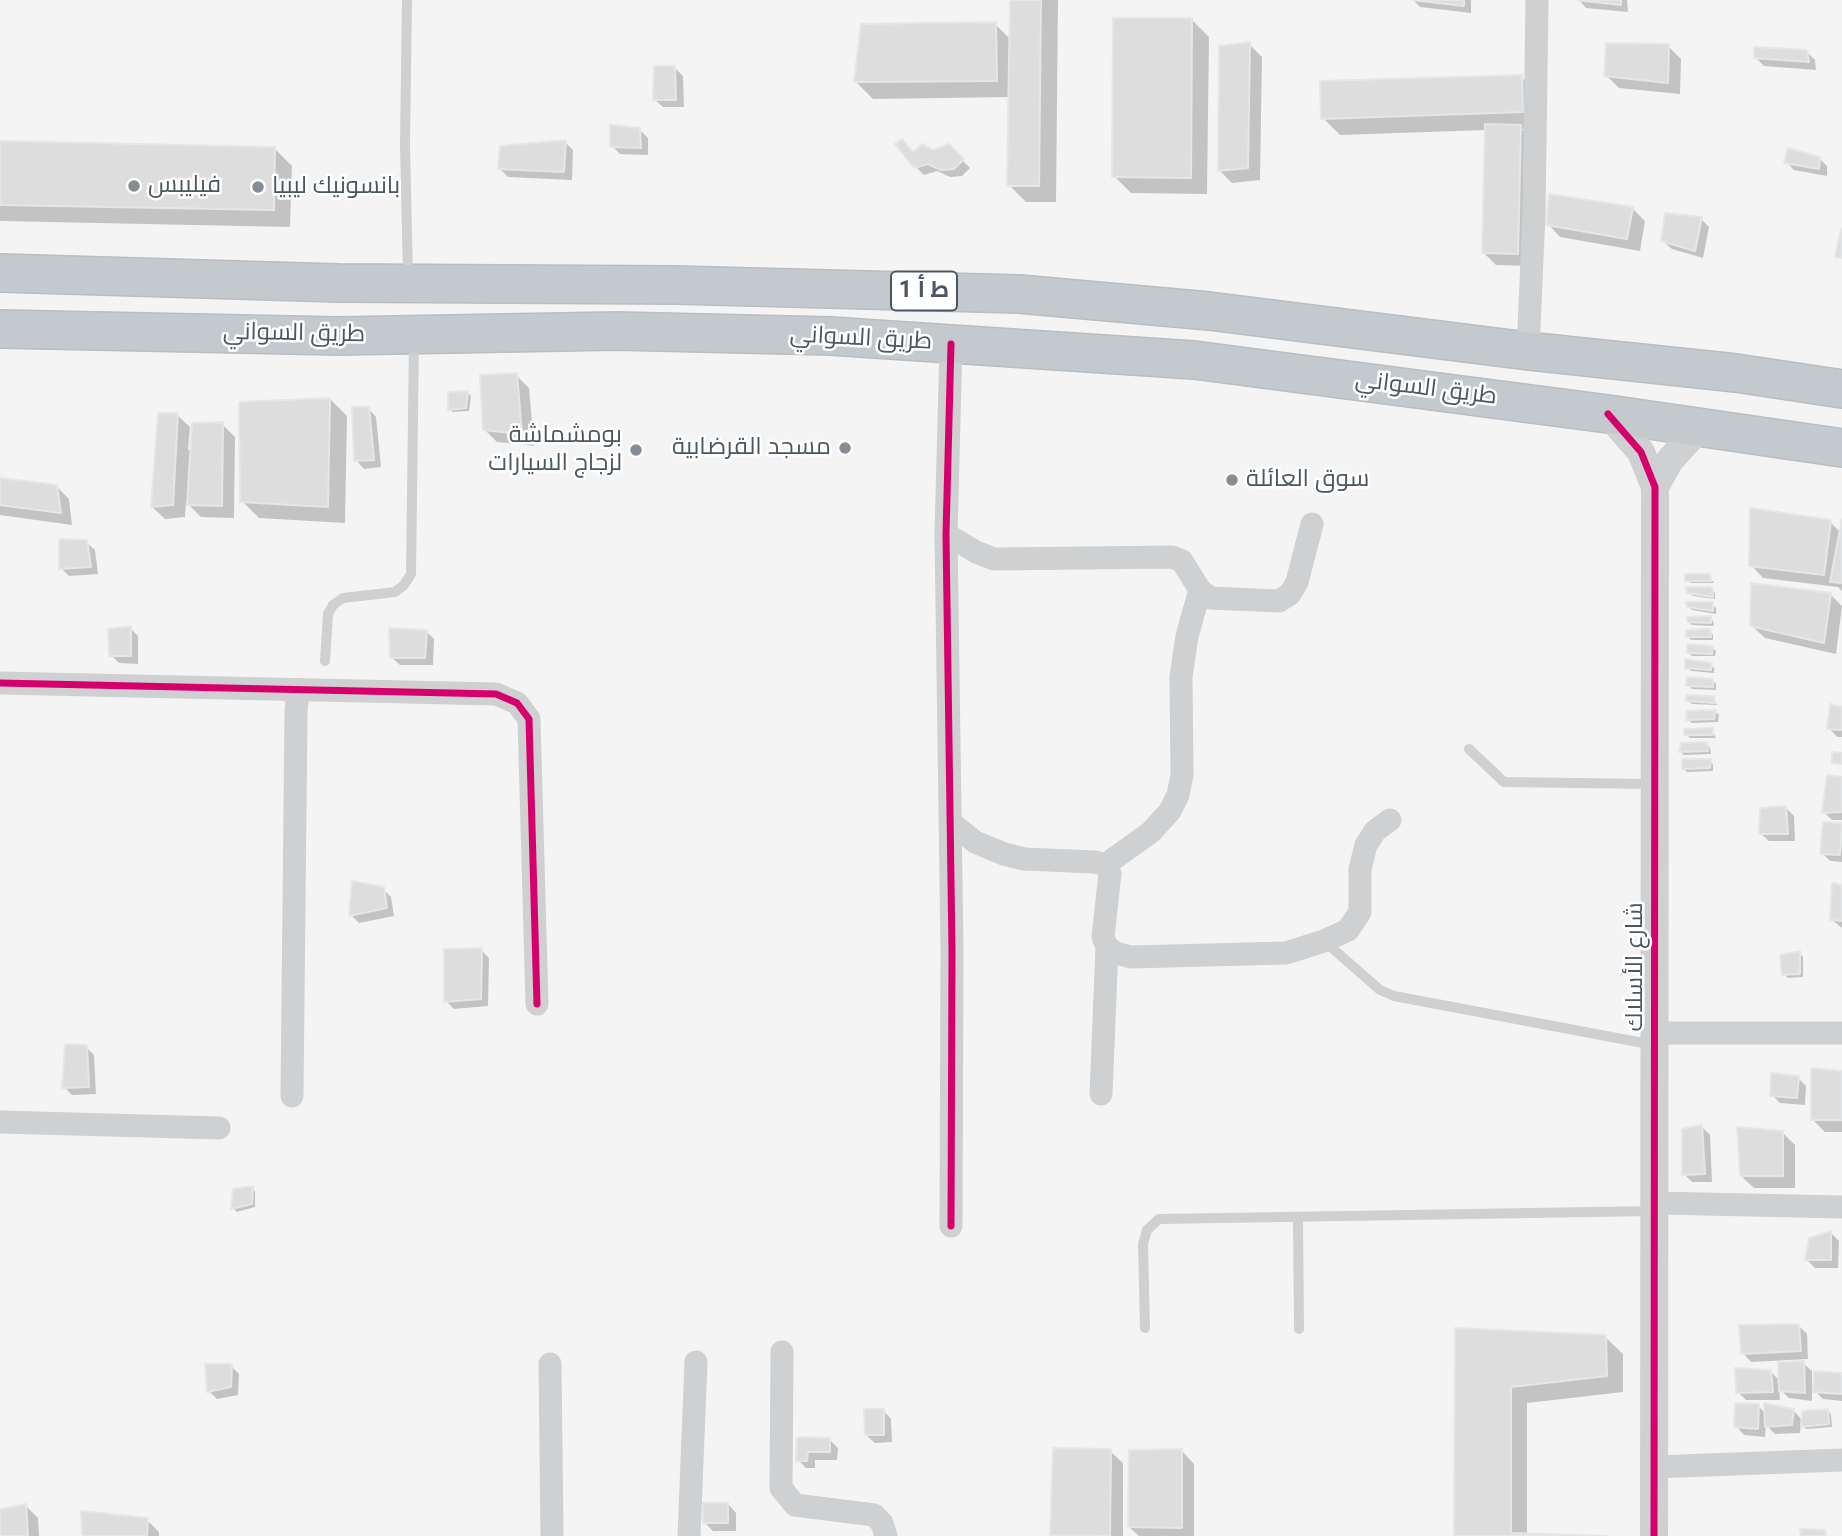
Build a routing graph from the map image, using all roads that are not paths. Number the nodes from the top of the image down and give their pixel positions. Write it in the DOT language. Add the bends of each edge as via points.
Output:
graph roads {
  1 [pos="407,0"];
  2 [pos="1537,0"];
  3 [pos="0,273"];
  4 [pos="408,284"];
  5 [pos="0,329"];
  6 [pos="414,335"];
  7 [pos="951,344"];
  8 [pos="1528,351"];
  9 [pos="1842,389"];
  10 [pos="1608,414"];
  11 [pos="1701,426"];
  12 [pos="1842,448"];
  13 [pos="1655,486"];
  14 [pos="1312,524"];
  15 [pos="946,534"];
  16 [pos="1200,590"];
  17 [pos="326,661"];
  18 [pos="0,683"];
  19 [pos="298,690"];
  20 [pos="1469,749"];
  21 [pos="1655,784"];
  22 [pos="1390,820"];
  23 [pos="950,822"];
  24 [pos="1105,865"];
  25 [pos="1324,941"];
  26 [pos="1107,947"];
  27 [pos="537,1004"];
  28 [pos="1842,1033"];
  29 [pos="1655,1039"];
  30 [pos="1101,1094"];
  31 [pos="292,1096"];
  32 [pos="0,1122"];
  33 [pos="219,1128"];
  34 [pos="1656,1207"];
  35 [pos="1842,1207"];
  36 [pos="1298,1217"];
  37 [pos="951,1226"];
  38 [pos="1145,1328"];
  39 [pos="1299,1329"];
  40 [pos="782,1352"];
  41 [pos="696,1362"];
  42 [pos="550,1364"];
  43 [pos="1842,1460"];
  44 [pos="1654,1467"];
  45 [pos="552,1536"];
  46 [pos="689,1536"];
  47 [pos="886,1536"];
  48 [pos="1654,1536"];
  1 -- 4 [label="lane"];
  2 -- 8 [label="street"];
  3 -- 4 [label="highway, طريق السواني / ط أ 1"];
  4 -- 8 [label="highway, طريق السواني / ط أ 1" via="1019,294 1209,311"];
  5 -- 6 [label="highway, طريق السواني / ط أ 1"];
  6 -- 7 [label="highway, طريق السواني / ط أ 1" via="617,331"];
  6 -- 17 [label="lane" via="411,573 395,592 343,598 333,605 328,614"];
  7 -- 10 [label="highway, طريق السواني / ط أ 1" via="1194,360"];
  7 -- 15 [label="street"];
  8 -- 9 [label="highway, طريق السواني / ط أ 1"];
  10 -- 11 [label="highway, طريق السواني / ط أ 1"];
  10 -- 13 [label="street, شارع الأسلاك" via="1642,452"];
  11 -- 12 [label="highway, طريق السواني / ط أ 1"];
  11 -- 13 [label="street" via="1670,460"];
  13 -- 21 [label="street, شارع الأسلاك"];
  14 -- 16 [label="street" via="1297,582 1279,601 1210,598"];
  15 -- 16 [label="street" via="994,559 1172,557 1185,565"];
  15 -- 23 [label="street"];
  16 -- 24 [label="street" via="1181,677 1178,795 1150,832"];
  18 -- 19 [label="street"];
  19 -- 27 [label="street" via="496,694 517,703 529,719"];
  19 -- 31 [label="street"];
  20 -- 21 [label="lane" via="1504,782"];
  21 -- 29 [label="street, شارع الأسلاك"];
  22 -- 25 [label="street" via="1366,845 1360,869 1360,912 1349,930"];
  23 -- 24 [label="street" via="975,842 1004,854"];
  23 -- 37 [label="street"];
  24 -- 26 [label="street" via="1110,873 1103,937"];
  25 -- 26 [label="street" via="1273,954 1132,957"];
  25 -- 29 [label="lane" via="1370,982 1394,996"];
  26 -- 30 [label="street"];
  28 -- 29 [label="street"];
  29 -- 34 [label="street, شارع الأسلاك"];
  32 -- 33 [label="street"];
  34 -- 35 [label="street"];
  34 -- 36 [label="lane"];
  34 -- 44 [label="street, شارع الأسلاك"];
  36 -- 38 [label="lane" via="1159,1219 1147,1230 1143,1244"];
  36 -- 39 [label="lane"];
  40 -- 47 [label="street" via="781,1488 795,1505 874,1515"];
  41 -- 46 [label="street"];
  42 -- 45 [label="street"];
  43 -- 44 [label="street"];
  44 -- 48 [label="street, شارع الأسلاك"];
}
